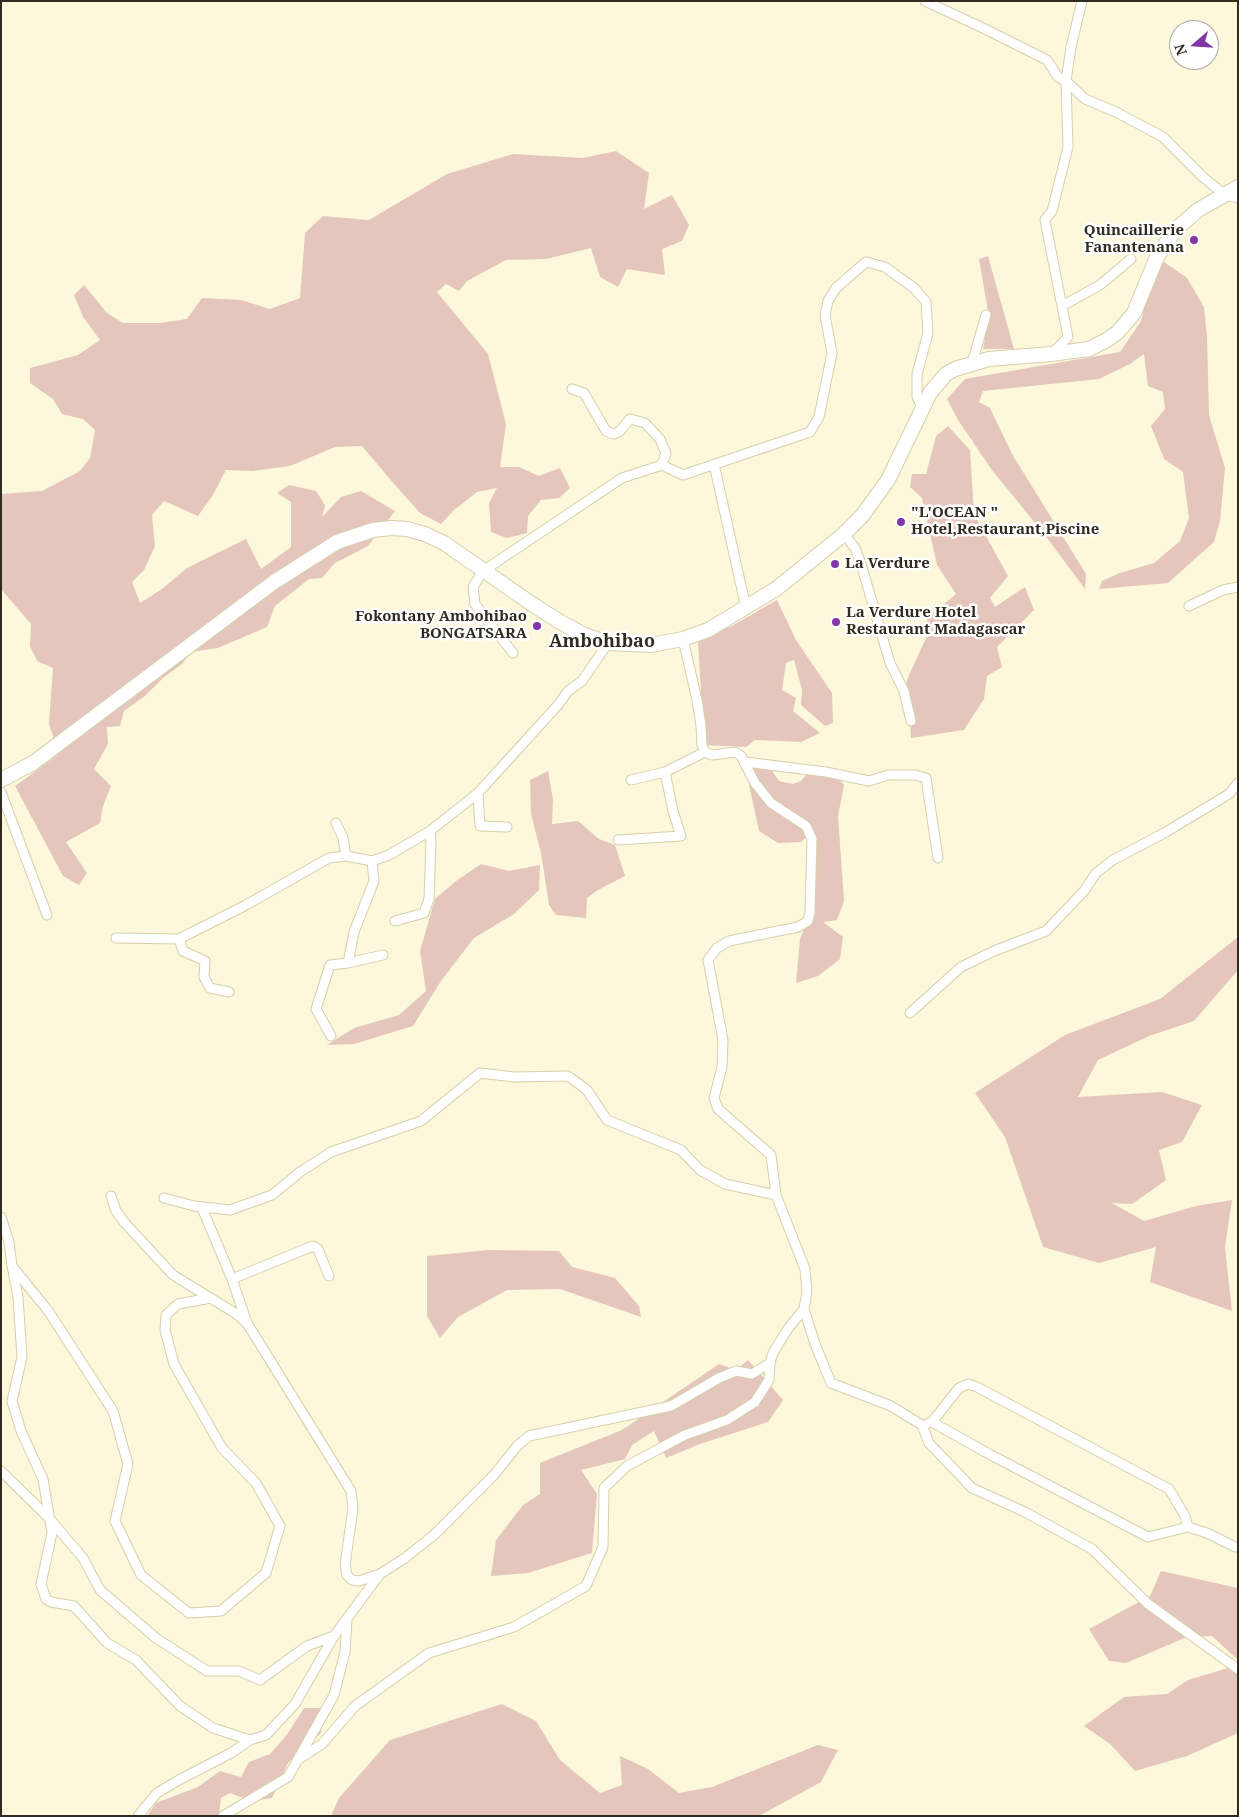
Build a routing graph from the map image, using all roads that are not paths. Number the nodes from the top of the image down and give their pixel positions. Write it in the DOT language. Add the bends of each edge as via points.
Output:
graph roads {
  1 [pos="925,1"];
  2 [pos="1082,1"];
  3 [pos="1066,81"];
  4 [pos="1238,187"];
  5 [pos="1231,196"];
  6 [pos="1131,259"];
  7 [pos="1062,306"];
  8 [pos="986,314"];
  9 [pos="1051,354"];
  10 [pos="972,363"];
  11 [pos="572,389"];
  12 [pos="922,407"];
  13 [pos="714,464"];
  14 [pos="662,465"];
  15 [pos="844,534"];
  16 [pos="483,571"];
  17 [pos="1238,587"];
  18 [pos="1189,606"];
  19 [pos="746,608"];
  20 [pos="683,639"];
  21 [pos="608,643"];
  22 [pos="513,653"];
  23 [pos="911,721"];
  24 [pos="705,752"];
  25 [pos="745,762"];
  26 [pos="665,772"];
  27 [pos="1,780"];
  28 [pos="631,780"];
  29 [pos="1238,783"];
  30 [pos="1,792"];
  31 [pos="478,793"];
  32 [pos="336,823"];
  33 [pos="507,827"];
  34 [pos="430,831"];
  35 [pos="618,840"];
  36 [pos="346,856"];
  37 [pos="938,858"];
  38 [pos="372,860"];
  39 [pos="47,915"];
  40 [pos="396,921"];
  41 [pos="116,938"];
  42 [pos="179,939"];
  43 [pos="383,955"];
  44 [pos="348,963"];
  45 [pos="229,992"];
  46 [pos="910,1014"];
  47 [pos="331,1036"];
  48 [pos="776,1195"];
  49 [pos="111,1196"];
  50 [pos="164,1198"];
  51 [pos="202,1208"];
  52 [pos="1,1217"];
  53 [pos="12,1266"];
  54 [pos="329,1276"];
  55 [pos="232,1279"];
  56 [pos="211,1298"];
  57 [pos="804,1309"];
  58 [pos="247,1323"];
  59 [pos="770,1363"];
  60 [pos="932,1422"];
  61 [pos="922,1425"];
  62 [pos="1,1471"];
  63 [pos="49,1518"];
  64 [pos="1188,1527"];
  65 [pos="1235,1547"];
  66 [pos="380,1574"];
  67 [pos="347,1619"];
  68 [pos="334,1636"];
  69 [pos="1238,1669"];
  70 [pos="250,1740"];
  71 [pos="299,1759"];
  72 [pos="138,1816"];
  73 [pos="222,1816"];
  1 -- 3 [label="street" via="1047,60 1058,77"];
  2 -- 3 [label="street"];
  3 -- 5 [label="street" via="1085,99 1163,136 1204,178"];
  3 -- 7 [label="street" via="1068,147 1052,211 1045,220"];
  4 -- 5 [label="main road"];
  5 -- 9 [label="main road" via="1198,210 1175,230 1157,257 1134,313 1117,333 1089,349"];
  6 -- 7 [label="street" via="1100,285"];
  7 -- 9 [label="street" via="1068,337"];
  8 -- 10 [label="street"];
  9 -- 10 [label="main road"];
  10 -- 12 [label="main road" via="946,374"];
  11 -- 14 [label="street" via="584,393 606,431 619,432 630,419 645,423 660,439 666,453"];
  12 -- 13 [label="street" via="917,397 917,374 928,333 926,302 914,288 885,267 866,262 836,288 828,301 825,315 832,353 819,417 810,432"];
  12 -- 15 [label="main road" via="888,480 862,516"];
  13 -- 14 [label="street" via="683,475"];
  13 -- 19 [label="street"];
  14 -- 16 [label="street" via="622,478"];
  15 -- 19 [label="main road" via="776,589"];
  15 -- 23 [label="street" via="855,548 861,564"];
  16 -- 21 [label="main road" via="560,622"];
  16 -- 22 [label="street" via="473,587 474,604"];
  16 -- 27 [label="main road" via="444,543 407,528 373,530 337,542 274,582 33,763"];
  17 -- 18 [label="street" via="1223,590"];
  19 -- 20 [label="main road" via="708,630"];
  20 -- 21 [label="main road" via="651,645"];
  20 -- 24 [label="street"];
  21 -- 31 [label="street" via="582,681 568,691"];
  24 -- 25 [label="street" via="735,752"];
  24 -- 26 [label="street"];
  25 -- 37 [label="street" via="869,781 888,775 926,778"];
  25 -- 48 [label="street" via="771,803 806,826 812,839 808,921 798,927 729,941 717,948 708,960 723,1040 722,1067 714,1098 718,1109 771,1155"];
  26 -- 28 [label="street"];
  26 -- 35 [label="street" via="681,836"];
  29 -- 46 [label="street" via="1228,794 1096,873 1084,891 1046,930 961,967"];
  30 -- 39 [label="street"];
  31 -- 33 [label="street" via="480,826"];
  31 -- 34 [label="street"];
  32 -- 36 [label="street"];
  34 -- 38 [label="street" via="389,856"];
  34 -- 40 [label="street" via="427,906 424,913"];
  36 -- 38 [label="street"];
  36 -- 42 [label="street" via="328,858"];
  38 -- 44 [label="street" via="374,881 354,932"];
  41 -- 42 [label="street"];
  42 -- 45 [label="street" via="183,951 204,961 204,977 210,988"];
  43 -- 44 [label="street"];
  44 -- 47 [label="street" via="330,965 316,1009"];
  48 -- 51 [label="street" via="724,1184 700,1170 681,1150 607,1120 587,1090 568,1076 514,1077 480,1073 421,1121 331,1152 272,1194 230,1210"];
  48 -- 57 [label="street" via="805,1269 807,1292"];
  49 -- 56 [label="street" via="124,1222 174,1275"];
  50 -- 51 [label="street"];
  51 -- 55 [label="street"];
  52 -- 53 [label="street" via="10,1242"];
  53 -- 56 [label="street" via="49,1312 113,1411 128,1464 115,1521 141,1575 189,1613 221,1611 266,1573 280,1526 256,1483 222,1448 174,1364 165,1330 166,1315 178,1304"];
  53 -- 63 [label="street" via="18,1297 22,1357 12,1401 21,1431 43,1479"];
  54 -- 55 [label="street" via="318,1249 313,1246"];
  55 -- 58 [label="street"];
  56 -- 58 [label="street"];
  57 -- 59 [label="street" via="773,1353"];
  57 -- 61 [label="street" via="831,1383 891,1406"];
  58 -- 66 [label="street" via="351,1490 353,1508 346,1555 347,1575 359,1581"];
  59 -- 66 [label="street" via="752,1374 736,1370 672,1406 529,1436 434,1535"];
  59 -- 71 [label="street" via="769,1380 755,1402 727,1420 685,1435 627,1466 604,1488 602,1547 586,1586 514,1627 429,1653 355,1706 322,1744"];
  60 -- 61 [label="street"];
  60 -- 64 [label="street" via="1148,1537"];
  60 -- 64 [label="street" via="959,1388 968,1384 977,1387 1169,1489"];
  61 -- 69 [label="street" via="929,1443 972,1488 1025,1512 1092,1549 1148,1604"];
  62 -- 63 [label="street"];
  63 -- 68 [label="street" via="83,1558 100,1590 156,1638 207,1671 239,1671 260,1680 307,1646"];
  63 -- 70 [label="street" via="52,1533 41,1584 46,1599 74,1606 107,1643 136,1660 180,1706 213,1728"];
  64 -- 65 [label="street"];
  66 -- 67 [label="street"];
  67 -- 68 [label="street"];
  67 -- 71 [label="street" via="345,1652 334,1695"];
  68 -- 70 [label="street" via="295,1704 266,1735"];
  70 -- 72 [label="street" via="157,1793"];
  71 -- 73 [label="street" via="288,1776"];
}
